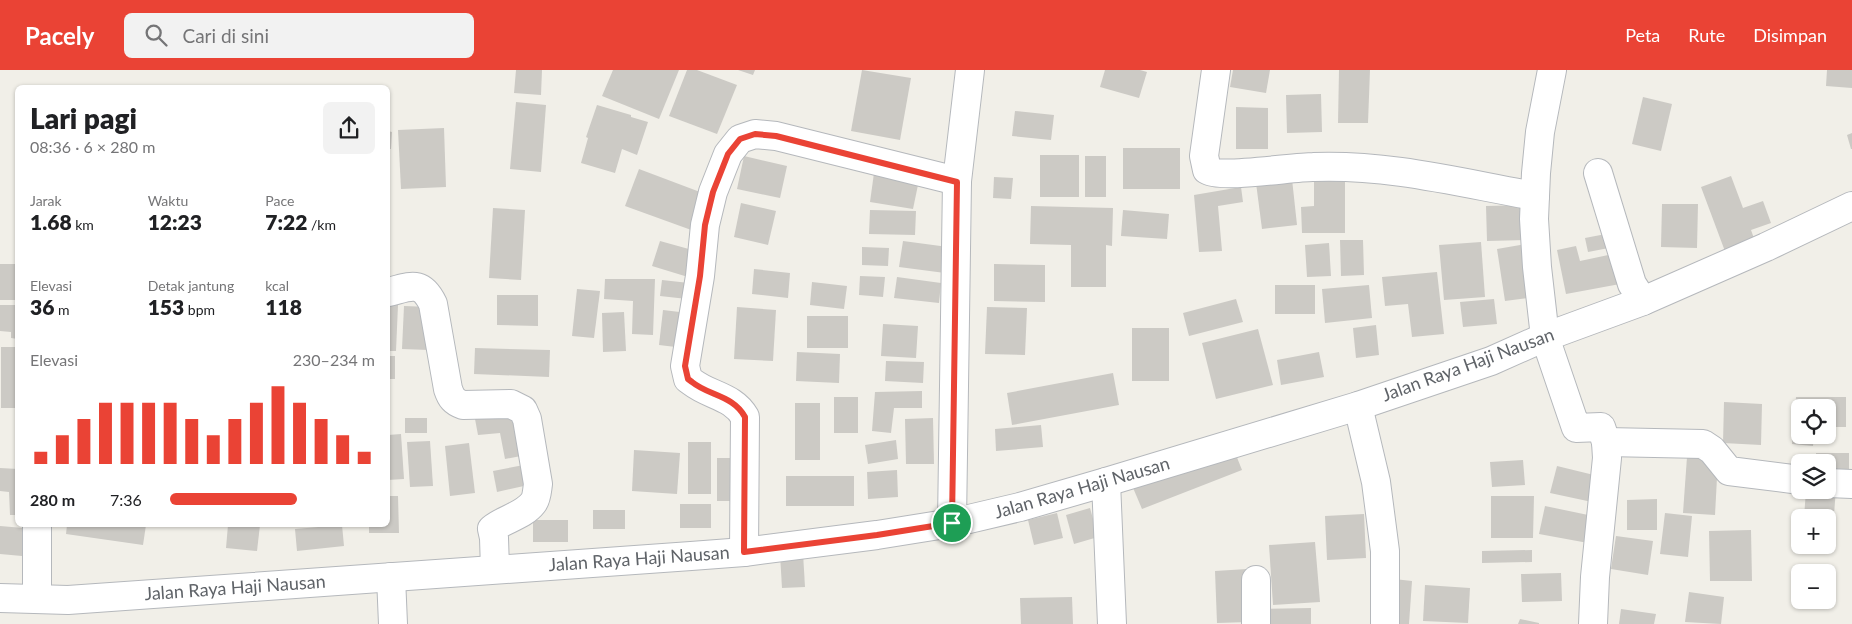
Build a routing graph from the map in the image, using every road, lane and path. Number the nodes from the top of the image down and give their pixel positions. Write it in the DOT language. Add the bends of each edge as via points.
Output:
graph roads {
  1 [pos="970,70"];
  2 [pos="1216,70"];
  3 [pos="1552,70"];
  4 [pos="1598,173"];
  5 [pos="957,182"];
  6 [pos="1535,196"];
  7 [pos="1852,206"];
  8 [pos="390,291"];
  9 [pos="1643,301"];
  10 [pos="1545,336"];
  11 [pos="1358,406"];
  12 [pos="1606,442"];
  13 [pos="1791,479"];
  14 [pos="1106,482"];
  15 [pos="1836,483"];
  16 [pos="1852,484"];
  17 [pos="952,523"];
  18 [pos="38,527"];
  19 [pos="744,552"];
  20 [pos="495,569"];
  21 [pos="391,578"];
  22 [pos="1256,580"];
  23 [pos="0,598"];
  24 [pos="37,599"];
  25 [pos="393,624"];
  26 [pos="1112,624"];
  27 [pos="1256,624"];
  28 [pos="1385,624"];
  29 [pos="1593,624"];
  1 -- 5 [label="street"];
  2 -- 6 [label="street" via="1204,156 1210,172 1225,174 1312,167 1379,168"];
  3 -- 6 [label="street" via="1540,132"];
  4 -- 9 [label="street" via="1632,284"];
  5 -- 17 [label="street"];
  5 -- 19 [label="street" via="776,136 755,134 740,139 728,154 713,192 705,225 685,366 688,379 734,403 745,417"];
  6 -- 10 [label="street" via="1537,267"];
  7 -- 9 [label="street, Jalan Raya Haji Nausan"];
  8 -- 20 [label="street" via="416,287 427,292 433,304 448,389 456,402 463,405 511,404 523,410 527,419 537,494 534,503 492,528"];
  9 -- 10 [label="street, Jalan Raya Haji Nausan"];
  10 -- 11 [label="street, Jalan Raya Haji Nausan" via="1491,360"];
  10 -- 12 [label="street" via="1576,428 1601,427"];
  11 -- 14 [label="street, Jalan Raya Haji Nausan"];
  11 -- 28 [label="street" via="1376,482 1385,551"];
  12 -- 13 [label="street" via="1703,444 1729,471"];
  12 -- 29 [label="street"];
  14 -- 17 [label="street, Jalan Raya Haji Nausan"];
  14 -- 26 [label="street"];
  15 -- 16 [label="street"];
  17 -- 19 [label="street, Jalan Raya Haji Nausan"];
  18 -- 24 [label="street"];
  19 -- 20 [label="street, Jalan Raya Haji Nausan"];
  20 -- 21 [label="street, Jalan Raya Haji Nausan"];
  21 -- 24 [label="street, Jalan Raya Haji Nausan" via="68,600"];
  21 -- 25 [label="street"];
  22 -- 27 [label="street"];
  23 -- 24 [label="street, Jalan Raya Haji Nausan"];
}
